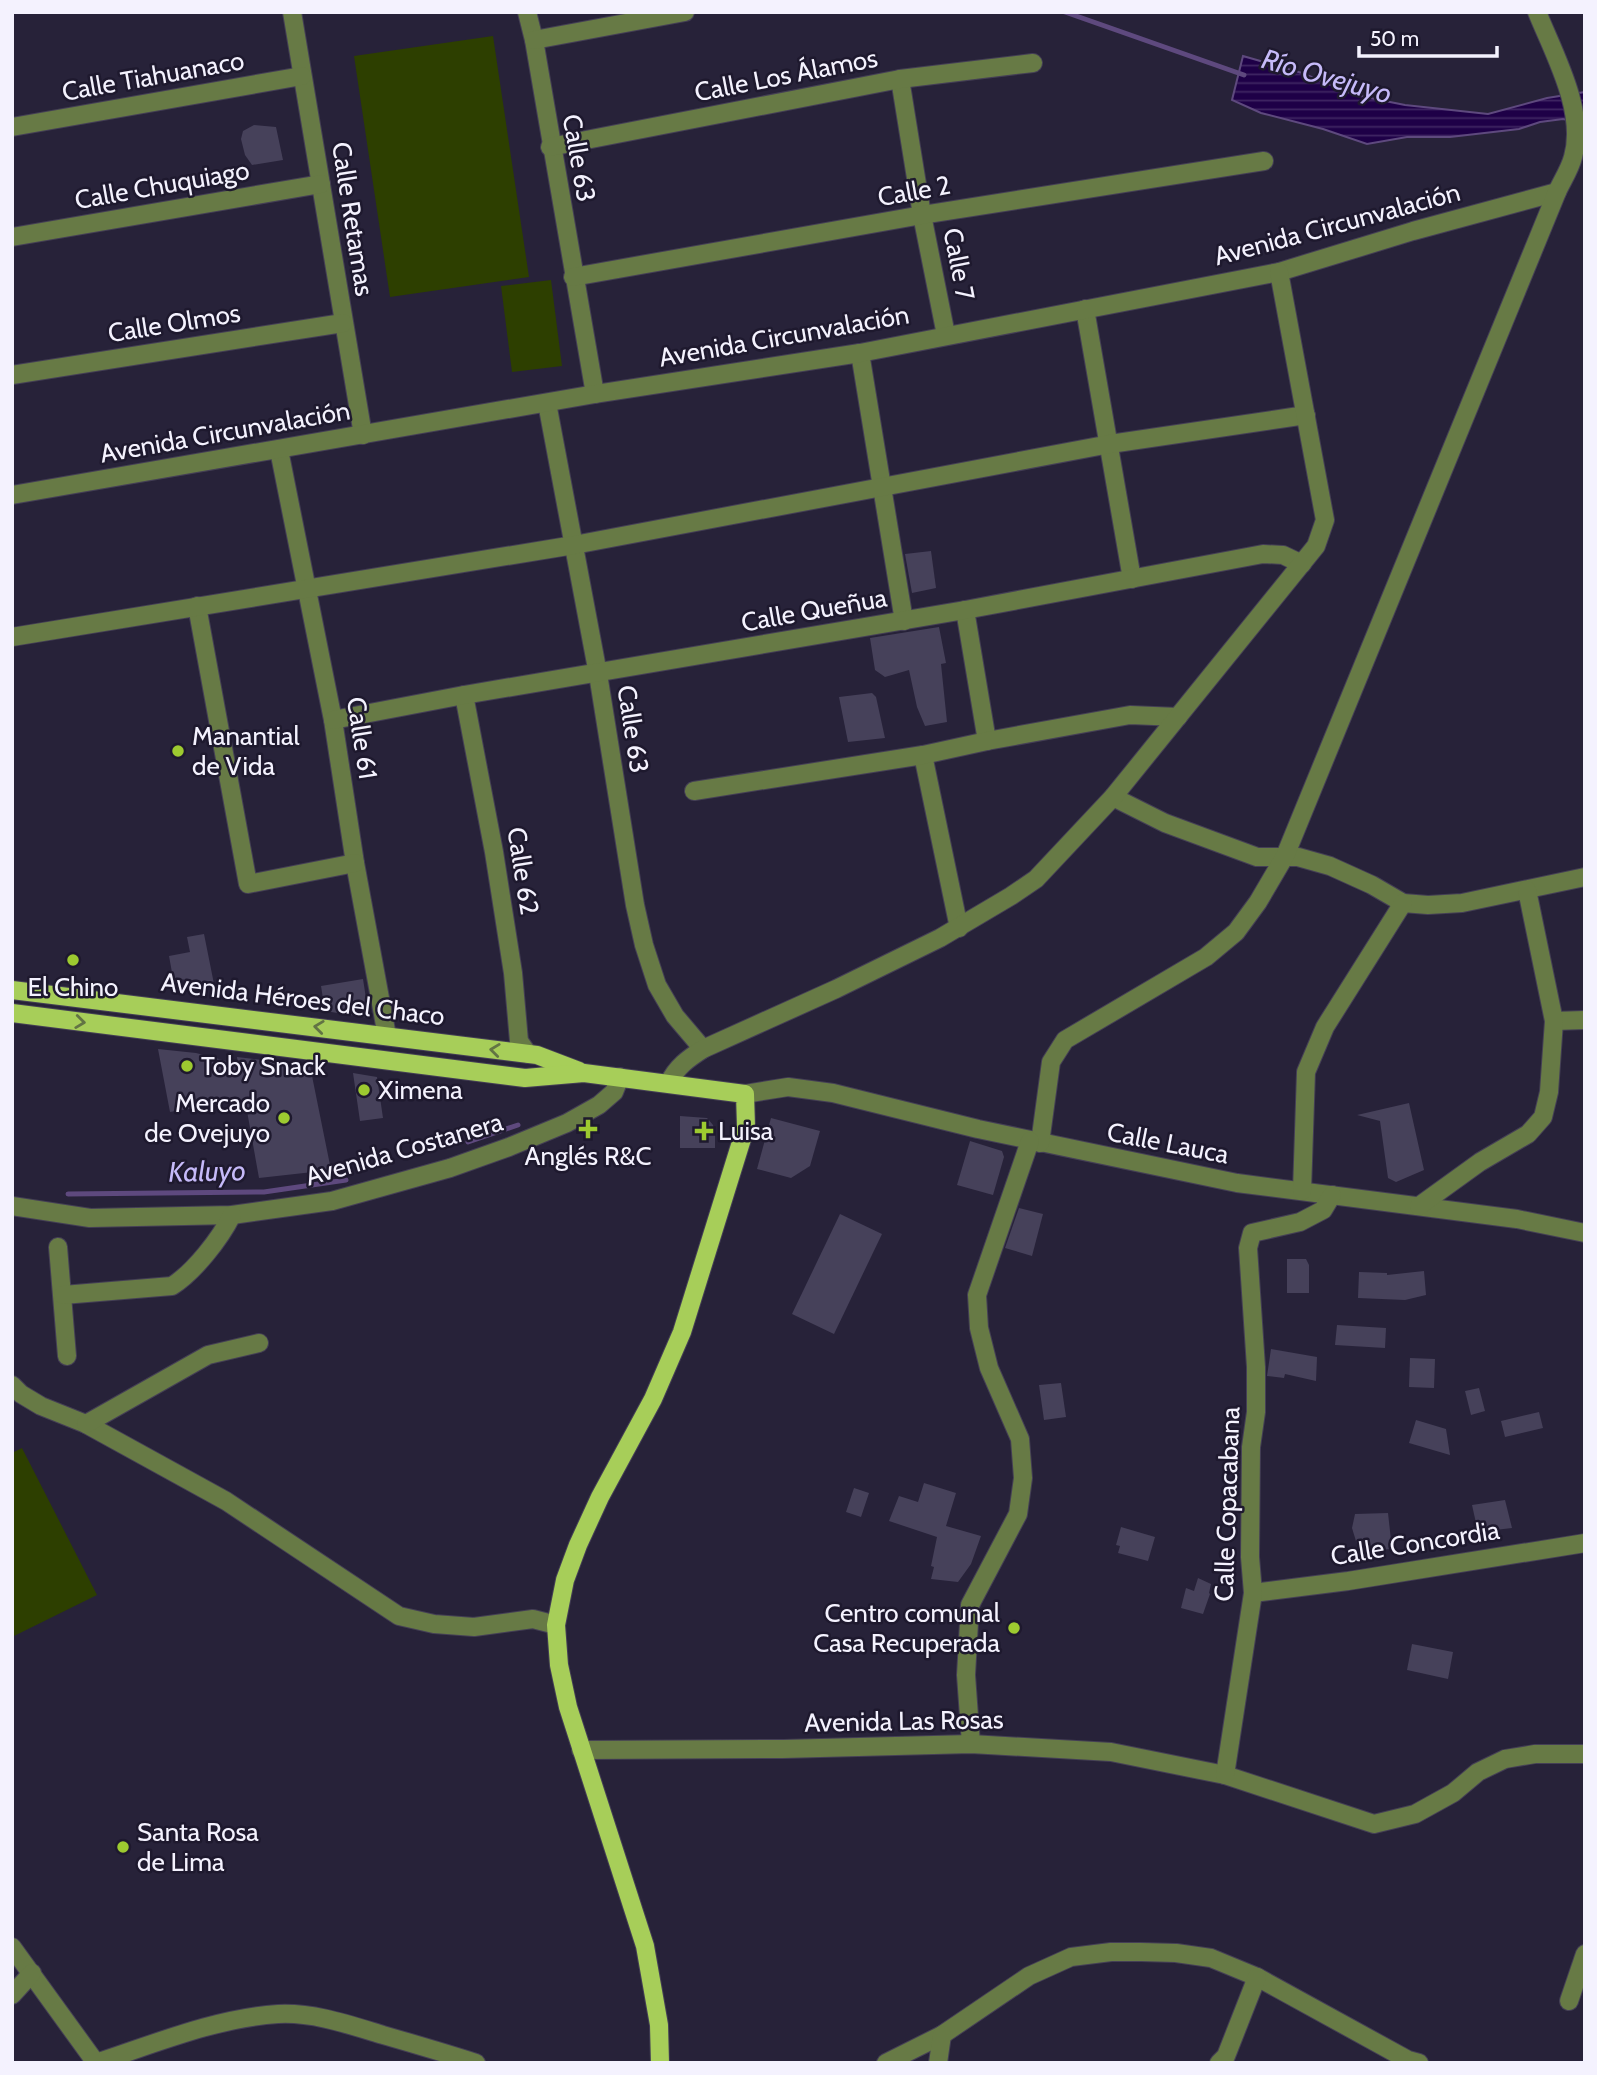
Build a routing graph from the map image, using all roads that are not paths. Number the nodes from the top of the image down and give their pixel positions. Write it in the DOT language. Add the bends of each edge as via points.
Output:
graph roads {
  1 [pos="292,12"];
  2 [pos="527,12"];
  3 [pos="685,12"];
  4 [pos="1537,12"];
  5 [pos="534,40"];
  6 [pos="1033,63"];
  7 [pos="302,76"];
  8 [pos="900,79"];
  9 [pos="12,127"];
  10 [pos="551,147"];
  11 [pos="1264,161"];
  12 [pos="321,184"];
  13 [pos="1557,192"];
  14 [pos="922,215"];
  15 [pos="12,237"];
  16 [pos="1279,272"];
  17 [pos="573,277"];
  18 [pos="1085,309"];
  19 [pos="343,323"];
  20 [pos="946,335"];
  21 [pos="860,352"];
  22 [pos="12,375"];
  23 [pos="594,394"];
  24 [pos="547,403"];
  25 [pos="1306,415"];
  26 [pos="363,435"];
  27 [pos="1110,444"];
  28 [pos="279,450"];
  29 [pos="882,487"];
  30 [pos="12,495"];
  31 [pos="574,545"];
  32 [pos="1302,564"];
  33 [pos="1132,579"];
  34 [pos="307,588"];
  35 [pos="197,606"];
  36 [pos="965,610"];
  37 [pos="904,621"];
  38 [pos="12,637"];
  39 [pos="598,674"];
  40 [pos="464,695"];
  41 [pos="1178,717"];
  42 [pos="333,720"];
  43 [pos="987,741"];
  44 [pos="923,755"];
  45 [pos="694,791"];
  46 [pos="1113,797"];
  47 [pos="1285,856"];
  48 [pos="355,863"];
  49 [pos="1585,877"];
  50 [pos="1527,890"];
  51 [pos="1403,903"];
  52 [pos="959,928"];
  53 [pos="12,990"];
  54 [pos="12,1013"];
  55 [pos="1585,1020"];
  56 [pos="1554,1021"];
  57 [pos="387,1036"];
  58 [pos="703,1049"];
  59 [pos="527,1054"];
  60 [pos="384,1060"];
  61 [pos="584,1073"];
  62 [pos="620,1077"];
  63 [pos="524,1078"];
  64 [pos="669,1083"];
  65 [pos="745,1094"];
  66 [pos="1035,1142"];
  67 [pos="1302,1191"];
  68 [pos="1332,1195"];
  69 [pos="12,1206"];
  70 [pos="1419,1206"];
  71 [pos="232,1215"];
  72 [pos="1585,1233"];
  73 [pos="58,1247"];
  74 [pos="63,1295"];
  75 [pos="259,1343"];
  76 [pos="67,1356"];
  77 [pos="12,1385"];
  78 [pos="86,1424"];
  79 [pos="1585,1543"];
  80 [pos="1253,1593"];
  81 [pos="556,1625"];
  82 [pos="971,1744"];
  83 [pos="581,1751"];
  84 [pos="1585,1754"];
  85 [pos="1225,1775"];
  86 [pos="12,1948"];
  87 [pos="1585,1954"];
  88 [pos="32,1973"];
  89 [pos="1257,1977"];
  90 [pos="12,1994"];
  91 [pos="1569,2001"];
  92 [pos="942,2035"];
  93 [pos="1411,2062"];
  94 [pos="96,2063"];
  95 [pos="476,2063"];
  96 [pos="660,2063"];
  97 [pos="886,2063"];
  98 [pos="938,2063"];
  99 [pos="1219,2063"];
  1 -- 7 [label="street, Calle Retamas"];
  2 -- 5 [label="street, Calle 63"];
  3 -- 5 [label="street"];
  4 -- 13 [label="street" via="1566,84 1576,126 1573,158"];
  5 -- 10 [label="street, Calle 63"];
  6 -- 8 [label="street, Calle Los Álamos"];
  7 -- 9 [label="street, Calle Tiahuanaco"];
  7 -- 12 [label="street, Calle Retamas"];
  8 -- 10 [label="street, Calle Los Álamos"];
  8 -- 14 [label="street, Calle 7"];
  10 -- 17 [label="street, Calle 63"];
  11 -- 14 [label="street, Calle 2"];
  12 -- 15 [label="street, Calle Chuquiago"];
  12 -- 19 [label="street, Calle Retamas"];
  13 -- 16 [label="street, Avenida Circunvalación"];
  13 -- 47 [label="street"];
  14 -- 17 [label="street, Calle 2"];
  14 -- 20 [label="street, Calle 7"];
  16 -- 18 [label="street, Avenida Circunvalación"];
  16 -- 25 [label="street"];
  17 -- 23 [label="street, Calle 63"];
  18 -- 20 [label="street, Avenida Circunvalación"];
  18 -- 27 [label="street"];
  19 -- 22 [label="street, Calle Olmos"];
  19 -- 26 [label="street, Calle Retamas"];
  20 -- 21 [label="street, Avenida Circunvalación"];
  21 -- 23 [label="street, Avenida Circunvalación"];
  21 -- 29 [label="street"];
  23 -- 24 [label="street, Avenida Circunvalación"];
  24 -- 26 [label="street, Avenida Circunvalación"];
  24 -- 31 [label="street, Calle 63"];
  25 -- 27 [label="street"];
  25 -- 32 [label="street" via="1325,520 1316,546"];
  26 -- 28 [label="street, Avenida Circunvalación"];
  27 -- 29 [label="street"];
  27 -- 33 [label="street"];
  28 -- 30 [label="street, Avenida Circunvalación"];
  28 -- 34 [label="street, Calle 61"];
  29 -- 31 [label="street"];
  29 -- 37 [label="street"];
  31 -- 34 [label="street"];
  31 -- 39 [label="street, Calle 63"];
  32 -- 33 [label="street, Calle Queñua" via="1283,555 1263,554"];
  32 -- 41 [label="street"];
  33 -- 36 [label="street, Calle Queñua"];
  34 -- 35 [label="street"];
  34 -- 42 [label="street, Calle 61"];
  35 -- 38 [label="street"];
  35 -- 48 [label="street" via="248,884"];
  36 -- 37 [label="street, Calle Queñua"];
  36 -- 43 [label="street"];
  37 -- 39 [label="street, Calle Queñua"];
  39 -- 40 [label="street, Calle Queñua"];
  39 -- 58 [label="street, Calle 63" via="644,945 657,985"];
  40 -- 42 [label="street, Calle Queñua"];
  40 -- 59 [label="street, Calle 62" via="494,852 519,1041"];
  41 -- 43 [label="street" via="1130,715"];
  41 -- 46 [label="street"];
  42 -- 48 [label="street, Calle 61"];
  43 -- 44 [label="street"];
  44 -- 45 [label="street"];
  44 -- 52 [label="street"];
  46 -- 47 [label="street" via="1165,823 1257,857"];
  46 -- 52 [label="street" via="1037,878"];
  47 -- 51 [label="street" via="1330,866"];
  47 -- 66 [label="street" via="1236,932 1206,957 1065,1040 1051,1062"];
  48 -- 57 [label="street, Calle 61"];
  49 -- 50 [label="street"];
  50 -- 51 [label="street" via="1462,902"];
  50 -- 56 [label="street"];
  51 -- 67 [label="street" via="1325,1027 1306,1072"];
  52 -- 58 [label="street"];
  57 -- 53 [label="main road, Avenida Héroes del Chaco, one-way"];
  54 -- 60 [label="main road, Avenida Héroes del Chaco, one-way"];
  55 -- 56 [label="street"];
  56 -- 70 [label="street" via="1549,1093 1542,1117 1528,1134"];
  59 -- 57 [label="main road, Avenida Héroes del Chaco, one-way"];
  57 -- 60 [label="main road"];
  58 -- 64 [label="street" via="673,1073"];
  59 -- 61 [label="main road, Avenida Héroes del Chaco"];
  59 -- 63 [label="main road"];
  60 -- 63 [label="main road, Avenida Héroes del Chaco"];
  61 -- 62 [label="main road, Avenida Héroes del Chaco"];
  61 -- 63 [label="main road, Avenida Héroes del Chaco"];
  62 -- 64 [label="main road, Avenida Héroes del Chaco"];
  62 -- 71 [label="street, Avenida Costanera" via="614,1092 599,1105 498,1152 332,1201"];
  64 -- 65 [label="main road, Avenida Héroes del Chaco"];
  65 -- 66 [label="street, Calle Lauca" via="788,1087 833,1093"];
  65 -- 81 [label="main road" via="746,1126 682,1332 578,1545"];
  66 -- 67 [label="street, Calle Lauca" via="1237,1184"];
  66 -- 82 [label="street" via="977,1295 989,1368 1020,1439 1023,1478 1018,1514 970,1605 966,1675"];
  67 -- 68 [label="street, Calle Lauca"];
  68 -- 70 [label="street, Calle Lauca"];
  68 -- 80 [label="street, Calle Copacabana" via="1323,1210 1300,1222 1252,1233 1248,1248 1256,1367 1251,1447"];
  69 -- 71 [label="street, Avenida Costanera" via="90,1218"];
  70 -- 72 [label="street, Calle Lauca"];
  71 -- 74 [label="street" via="185,1278 172,1286"];
  73 -- 74 [label="street"];
  74 -- 76 [label="street"];
  75 -- 78 [label="street" via="208,1355"];
  77 -- 78 [label="street" via="41,1406"];
  78 -- 81 [label="street" via="226,1501 399,1616 434,1625 474,1627 533,1619"];
  79 -- 80 [label="street, Calle Concordia"];
  80 -- 85 [label="street, Calle Copacabana"];
  81 -- 83 [label="main road" via="559,1665"];
  82 -- 83 [label="street, Avenida Las Rosas"];
  82 -- 85 [label="street, Avenida Las Rosas" via="1111,1752"];
  83 -- 96 [label="main road" via="645,1946 659,2025"];
  84 -- 85 [label="street, Avenida Las Rosas" via="1505,1759 1415,1814 1374,1824"];
  86 -- 88 [label="street"];
  87 -- 91 [label="street"];
  88 -- 90 [label="street"];
  88 -- 94 [label="street"];
  89 -- 92 [label="street" via="1211,1958 1176,1952 1072,1957 1029,1976"];
  89 -- 93 [label="street"];
  89 -- 99 [label="street" via="1226,2056"];
  92 -- 97 [label="street"];
  92 -- 98 [label="street"];
  94 -- 95 [label="street" via="189,2033 279,2014 355,2026"];
}
